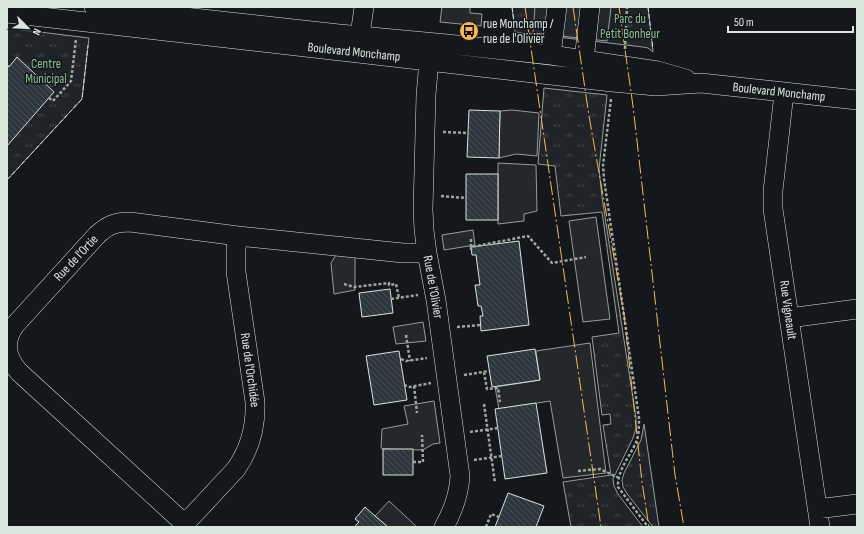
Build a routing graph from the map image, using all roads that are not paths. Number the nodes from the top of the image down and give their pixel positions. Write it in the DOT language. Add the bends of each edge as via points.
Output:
graph roads {
  1 [pos="94,7"];
  2 [pos="364,7"];
  3 [pos="557,7"];
  4 [pos="590,7"];
  5 [pos="149,10"];
  6 [pos="7,13"];
  7 [pos="359,44"];
  8 [pos="430,51"];
  9 [pos="551,55"];
  10 [pos="584,60"];
  11 [pos="701,83"];
  12 [pos="784,93"];
  13 [pos="857,100"];
  14 [pos="238,236"];
  15 [pos="427,253"];
  16 [pos="857,309"];
  17 [pos="789,318"];
  18 [pos="857,504"];
  19 [pos="818,518"];
  20 [pos="184,525"];
  21 [pos="444,527"];
  1 -- 5 [label="street, Boulevard Monchamp"];
  2 -- 7 [label="street"];
  3 -- 9 [label="street"];
  4 -- 10 [label="street"];
  5 -- 7 [label="street, Boulevard Monchamp"];
  6 -- 7 [label="street, Boulevard Monchamp"];
  7 -- 8 [label="street, Boulevard Monchamp"];
  8 -- 9 [label="street, Boulevard Monchamp"];
  8 -- 11 [label="street, Boulevard Monchamp" via="612,82 656,86"];
  8 -- 15 [label="street, Rue de l'Olivier" via="426,95 423,209"];
  9 -- 10 [label="street, Boulevard Monchamp"];
  10 -- 11 [label="street, Boulevard Monchamp" via="658,71"];
  11 -- 12 [label="street, Boulevard Monchamp"];
  12 -- 13 [label="street, Boulevard Monchamp"];
  12 -- 17 [label="street, Rue Vigneault" via="773,209"];
  14 -- 15 [label="street, Rue de l'Ortie"];
  14 -- 20 [label="street, Rue de l'Orchidée" via="236,272 256,414 252,436 236,469"];
  14 -- 20 [label="street, Rue de l'Ortie" via="130,222 120,222 105,228 20,319 10,332 8,340 9,356 19,372"];
  15 -- 21 [label="street, Rue de l'Olivier" via="435,293 441,380 454,434 460,476 458,494"];
  16 -- 17 [label="street"];
  17 -- 19 [label="street, Rue Vigneault"];
  18 -- 19 [label="street"];
}
